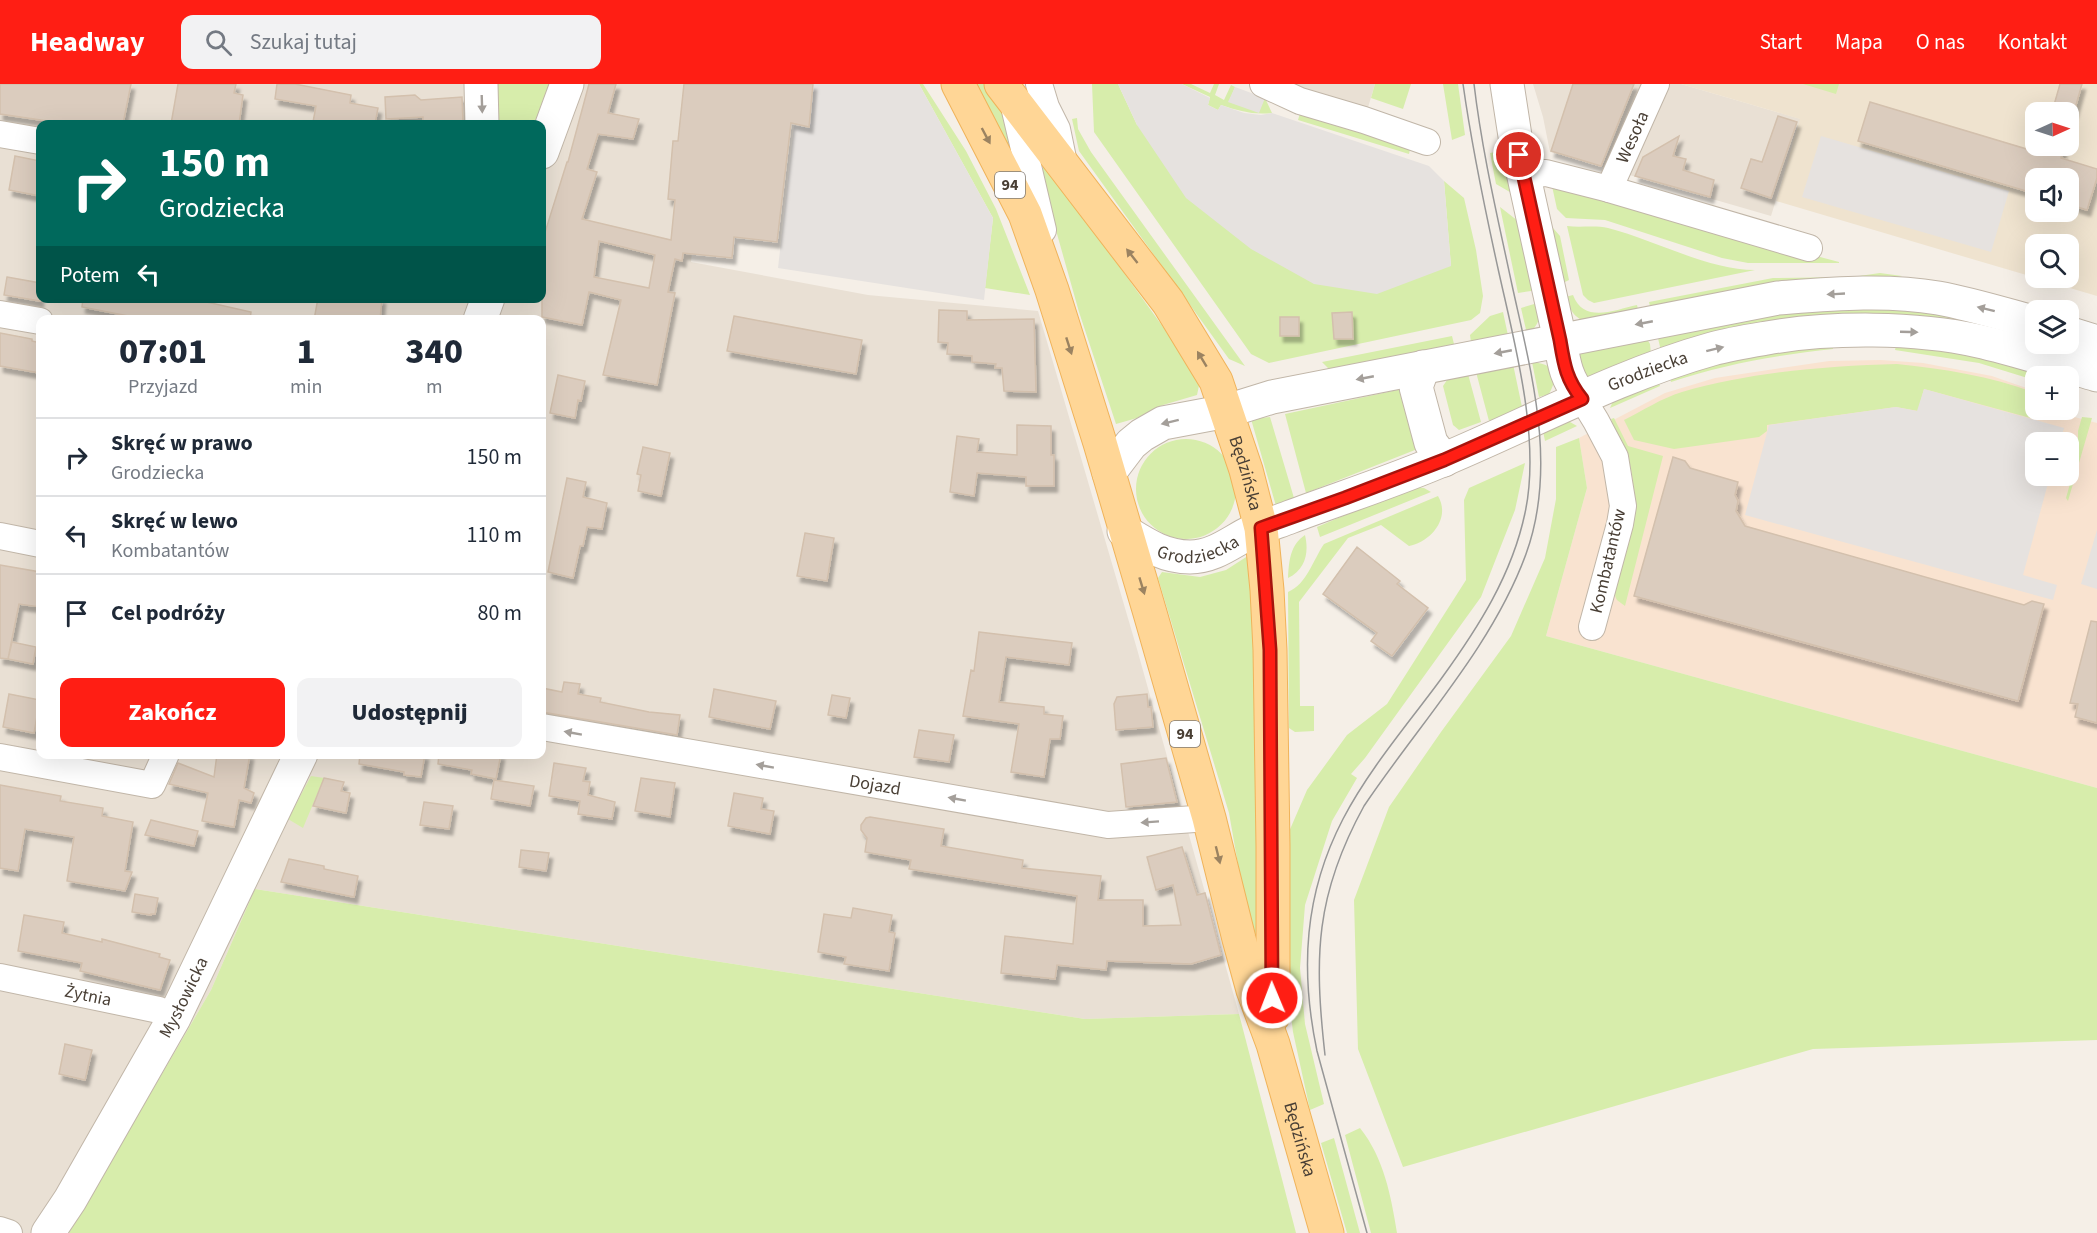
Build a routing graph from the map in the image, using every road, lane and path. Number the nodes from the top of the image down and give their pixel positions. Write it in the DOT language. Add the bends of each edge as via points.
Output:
graph roads {
  1 [pos="481,84"];
  2 [pos="567,84"];
  3 [pos="958,84"];
  4 [pos="1263,84"];
  5 [pos="1507,84"];
  6 [pos="1656,84"];
  7 [pos="1015,87"];
  8 [pos="482,120"];
  9 [pos="0,134"];
  10 [pos="36,140"];
  11 [pos="546,141"];
  12 [pos="1427,142"];
  13 [pos="1524,175"];
  14 [pos="1609,189"];
  15 [pos="1809,248"];
  16 [pos="1052,290"];
  17 [pos="0,314"];
  18 [pos="36,320"];
  19 [pos="2025,320"];
  20 [pos="2079,336"];
  21 [pos="1560,340"];
  22 [pos="2097,342"];
  23 [pos="1423,368"];
  24 [pos="2097,375"];
  25 [pos="1582,399"];
  26 [pos="1227,411"];
  27 [pos="1444,460"];
  28 [pos="1109,473"];
  29 [pos="1261,528"];
  30 [pos="1124,531"];
  31 [pos="0,536"];
  32 [pos="36,543"];
  33 [pos="1592,627"];
  34 [pos="546,728"];
  35 [pos="0,757"];
  36 [pos="164,759"];
  37 [pos="299,759"];
  38 [pos="1209,818"];
  39 [pos="0,977"];
  40 [pos="174,1018"];
  41 [pos="1273,1044"];
  42 [pos="0,1230"];
  43 [pos="9,1233"];
  44 [pos="48,1233"];
  45 [pos="1328,1233"];
  1 -- 8 [label="street, one-way"];
  2 -- 11 [label="street"];
  3 -- 16 [label="main road, 94, one-way" via="1025,214"];
  4 -- 12 [label="street" via="1300,101"];
  5 -- 13 [label="street, Kombatantów"];
  6 -- 14 [label="street, Wesoła"];
  7 -- 16 [label="street, Będzińska"];
  26 -- 7 [label="main road, Będzińska / 94, one-way" via="1216,381 1168,302 1066,170"];
  9 -- 10 [label="street"];
  13 -- 14 [label="street" via="1546,173"];
  13 -- 21 [label="street, Kombatantów"];
  14 -- 15 [label="street"];
  16 -- 28 [label="main road, Będzińska / 94, one-way"];
  17 -- 18 [label="street"];
  19 -- 21 [label="street, one-way" via="1937,298 1859,293 1778,298"];
  20 -- 22 [label="street"];
  21 -- 23 [label="street, one-way"];
  21 -- 25 [label="street, Kombatantów" via="1570,385"];
  23 -- 26 [label="street, one-way" via="1272,397"];
  23 -- 27 [label="street" via="1432,383 1447,437"];
  25 -- 24 [label="street, Grodziecka, one-way" via="1660,366 1713,349 1771,337 1832,331 1923,332 1977,340"];
  25 -- 27 [label="street, Grodziecka"];
  25 -- 33 [label="street, Kombatantów" via="1615,457 1623,506"];
  26 -- 28 [label="street, one-way" via="1163,423 1131,444"];
  26 -- 29 [label="main road, Będzińska / 94"];
  27 -- 29 [label="street, Grodziecka"];
  28 -- 30 [label="main road, 94"];
  29 -- 30 [label="street, Grodziecka" via="1224,548 1191,557 1152,549"];
  29 -- 41 [label="main road, Będzińska / 94" via="1270,650"];
  30 -- 38 [label="main road, Będzińska / 94, one-way"];
  31 -- 32 [label="street"];
  38 -- 34 [label="street, Dojazd, one-way" via="1108,825"];
  35 -- 36 [label="street" via="152,785"];
  37 -- 40 [label="street, Mysłowicka"];
  38 -- 41 [label="main road, Będzińska / 94, one-way" via="1253,990"];
  39 -- 40 [label="street, Żytnia" via="159,1010"];
  40 -- 44 [label="street, Mysłowicka"];
  41 -- 45 [label="main road, Będzińska / 94"];
  42 -- 43 [label="street"];
}
